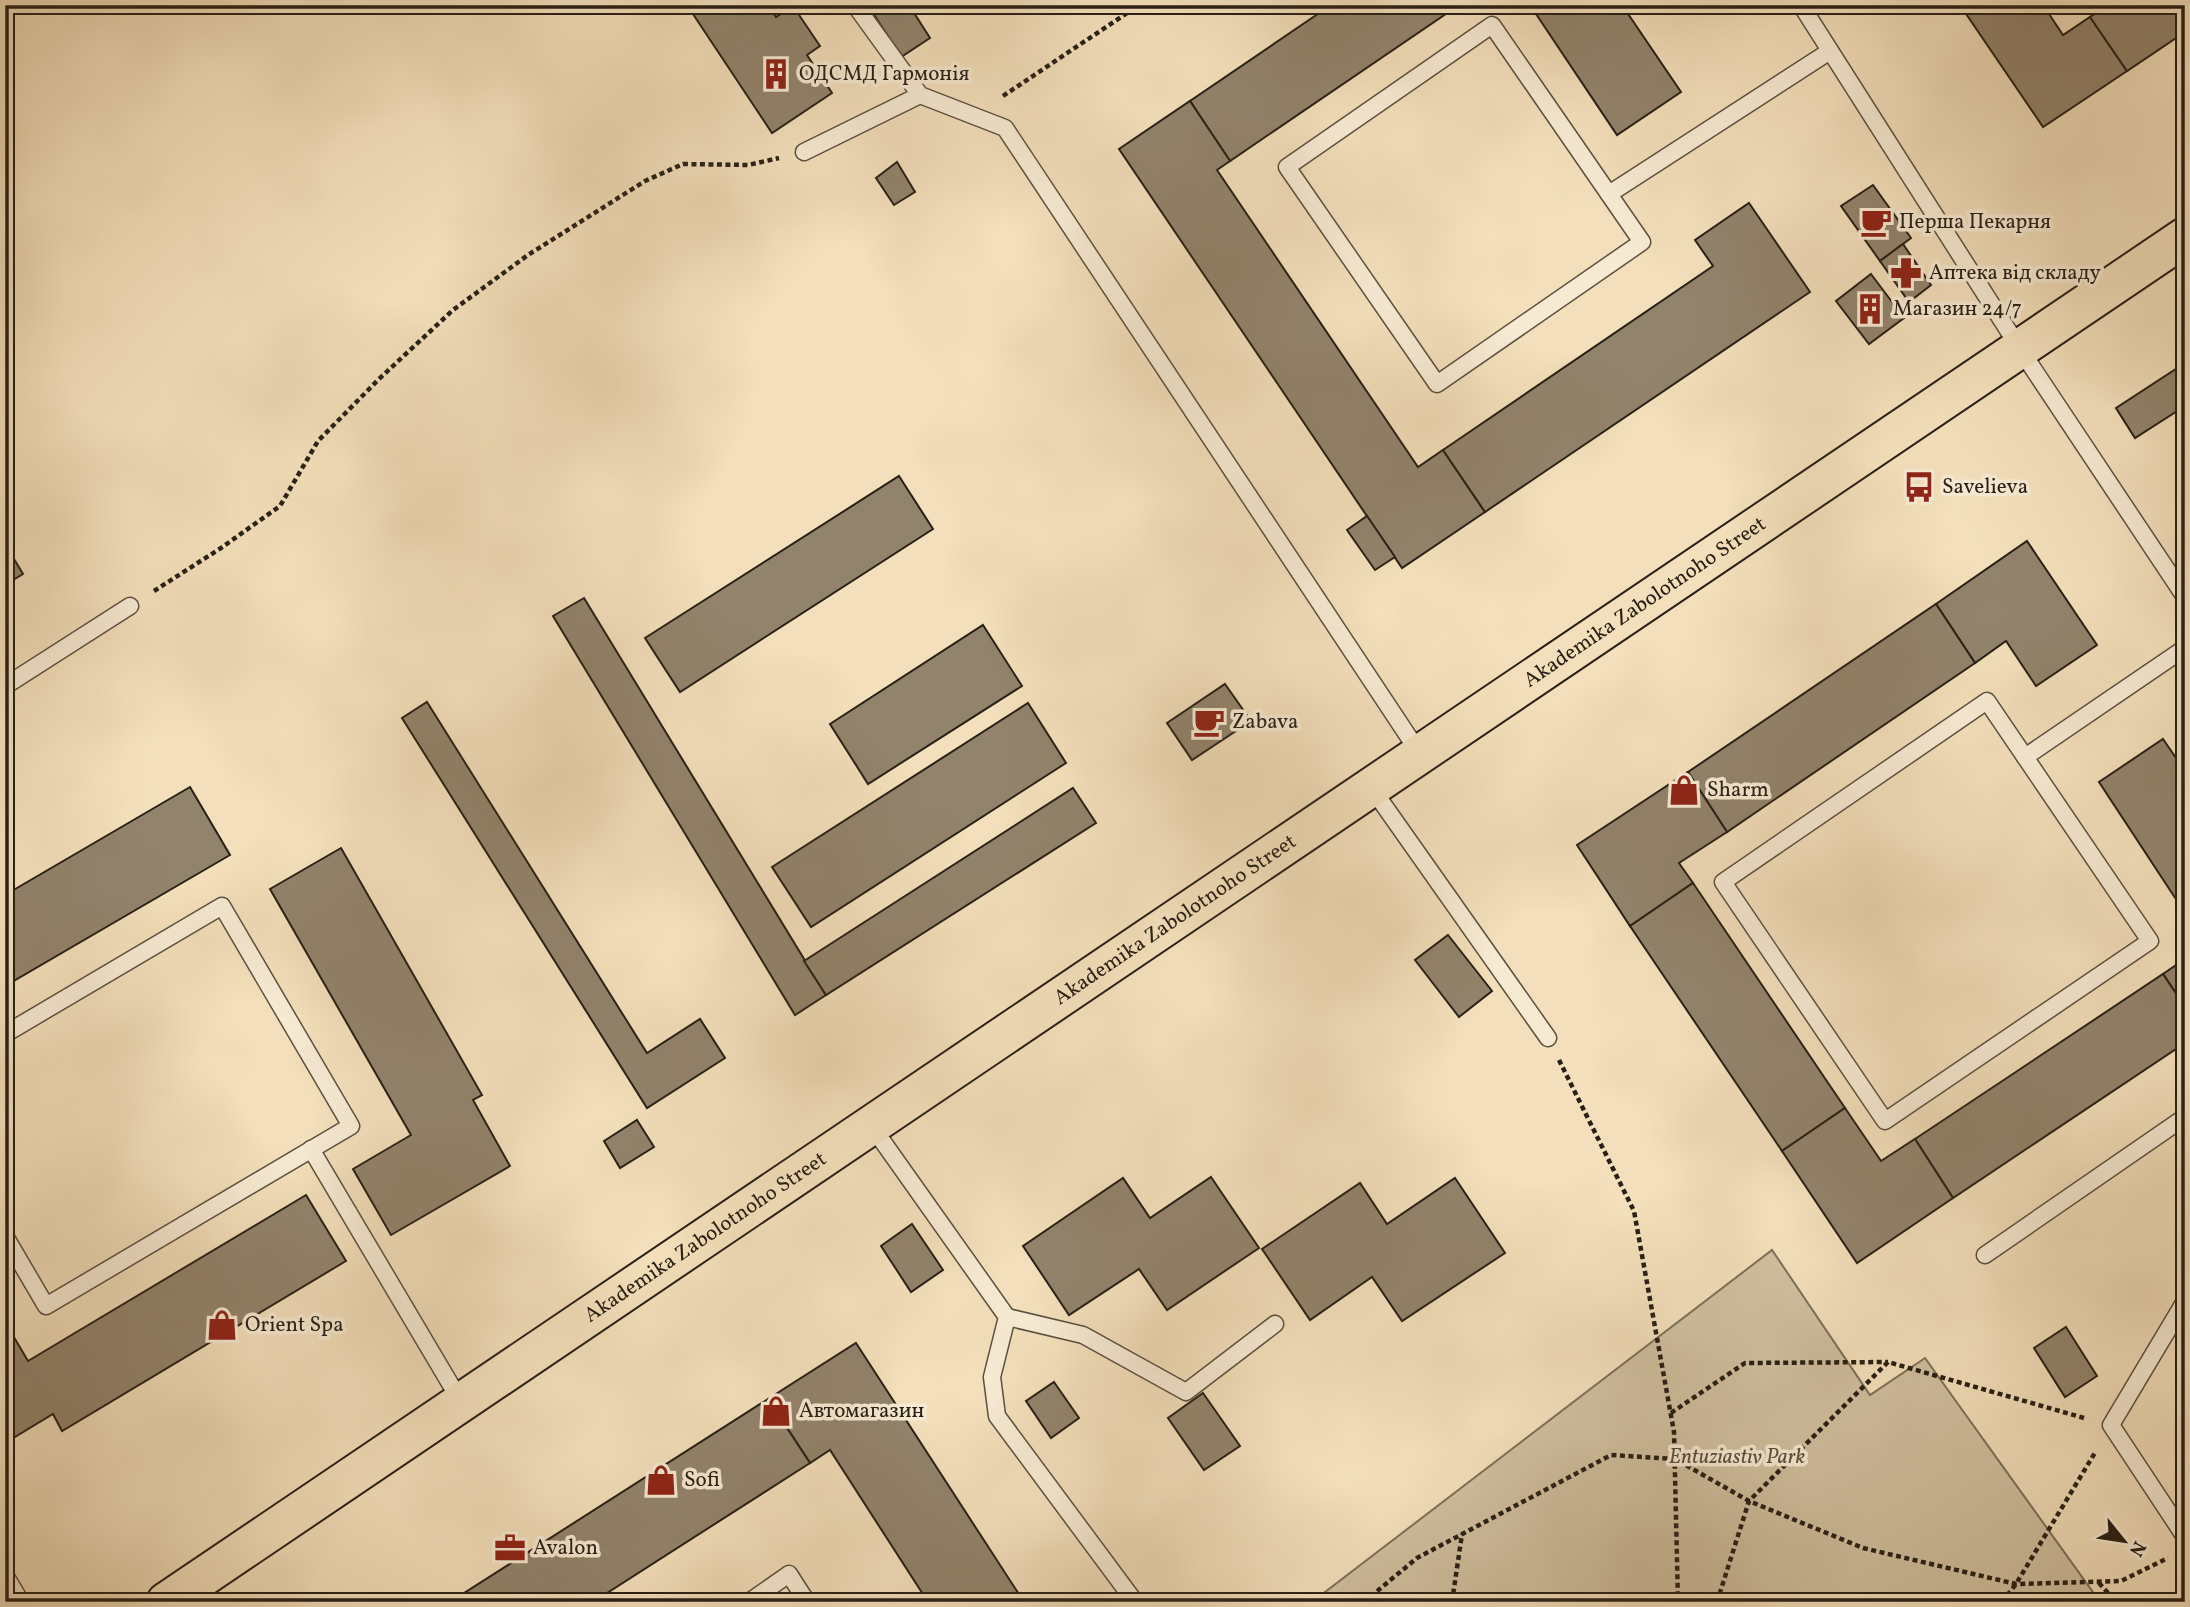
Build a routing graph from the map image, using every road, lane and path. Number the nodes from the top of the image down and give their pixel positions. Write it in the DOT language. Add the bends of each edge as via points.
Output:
graph roads {
  1 [pos="855,5"];
  2 [pos="1139,5"];
  3 [pos="1801,5"];
  4 [pos="1830,51"];
  5 [pos="920,95"];
  6 [pos="974,116"];
  7 [pos="804,152"];
  8 [pos="1609,194"];
  9 [pos="2185,237"];
  10 [pos="2020,349"];
  11 [pos="2185,597"];
  12 [pos="130,606"];
  13 [pos="2185,648"];
  14 [pos="5,686"];
  15 [pos="1420,754"];
  16 [pos="2025,757"];
  17 [pos="1371,787"];
  18 [pos="5,1034"];
  19 [pos="1548,1038"];
  20 [pos="2185,1117"];
  21 [pos="871,1125"];
  22 [pos="311,1149"];
  23 [pos="5,1236"];
  24 [pos="1985,1255"];
  25 [pos="2185,1301"];
  26 [pos="1006,1317"];
  27 [pos="1275,1324"];
  28 [pos="1888,1363"];
  29 [pos="461,1402"];
  30 [pos="1671,1413"];
  31 [pos="2111,1425"];
  32 [pos="1675,1459"];
  33 [pos="1749,1501"];
  34 [pos="1462,1534"];
  35 [pos="2185,1537"];
  36 [pos="2174,1555"];
  37 [pos="5,1575"];
  38 [pos="2098,1582"];
  39 [pos="2015,1584"];
  40 [pos="21,1602"];
  41 [pos="167,1602"];
  42 [pos="749,1602"];
  43 [pos="807,1602"];
  44 [pos="1135,1602"];
  45 [pos="1364,1602"];
  46 [pos="1452,1602"];
  47 [pos="1678,1602"];
  48 [pos="1717,1602"];
  49 [pos="2002,1602"];
  50 [pos="2116,1602"];
  1 -- 5 [label="lane"];
  2 -- 6 [label="path"];
  3 -- 4 [label="lane"];
  4 -- 8 [label="lane"];
  4 -- 10 [label="lane"];
  5 -- 6 [label="lane"];
  5 -- 7 [label="lane"];
  6 -- 15 [label="lane" via="1005,128"];
  7 -- 12 [label="path" via="748,166 682,164 645,181 528,255 453,310 379,379 318,441 280,506"];
  8 -- 8 [label="lane" via="1492,24 1287,167 1437,384 1642,242"];
  9 -- 10 [label="main road, Akademika Zabolotnoho Street"];
  10 -- 11 [label="lane"];
  10 -- 15 [label="main road, Akademika Zabolotnoho Street"];
  12 -- 14 [label="lane"];
  13 -- 16 [label="lane"];
  15 -- 17 [label="main road, Akademika Zabolotnoho Street"];
  16 -- 16 [label="lane" via="2150,941 1885,1121 1723,882 1987,701"];
  17 -- 19 [label="lane"];
  17 -- 21 [label="main road, Akademika Zabolotnoho Street"];
  18 -- 22 [label="lane" via="222,906 351,1126"];
  19 -- 30 [label="path" via="1634,1211"];
  20 -- 24 [label="lane"];
  21 -- 26 [label="lane"];
  21 -- 29 [label="main road, Akademika Zabolotnoho Street"];
  22 -- 23 [label="lane" via="46,1306"];
  22 -- 29 [label="lane"];
  25 -- 31 [label="lane"];
  26 -- 27 [label="lane" via="1083,1335 1185,1392"];
  26 -- 44 [label="lane" via="992,1377 997,1416"];
  28 -- 30 [label="path" via="1745,1363"];
  28 -- 31 [label="path"];
  28 -- 33 [label="path"];
  29 -- 41 [label="main road, Akademika Zabolotnoho Street"];
  30 -- 32 [label="path"];
  31 -- 35 [label="lane"];
  31 -- 39 [label="path"];
  32 -- 33 [label="path"];
  32 -- 34 [label="path" via="1611,1455"];
  32 -- 47 [label="path"];
  33 -- 39 [label="path" via="1863,1548"];
  33 -- 48 [label="path"];
  34 -- 45 [label="path" via="1417,1558"];
  34 -- 46 [label="path"];
  36 -- 38 [label="path" via="2121,1581"];
  37 -- 40 [label="lane"];
  38 -- 39 [label="path"];
  38 -- 50 [label="path"];
  39 -- 49 [label="path"];
  42 -- 43 [label="lane" via="789,1574"];
}
